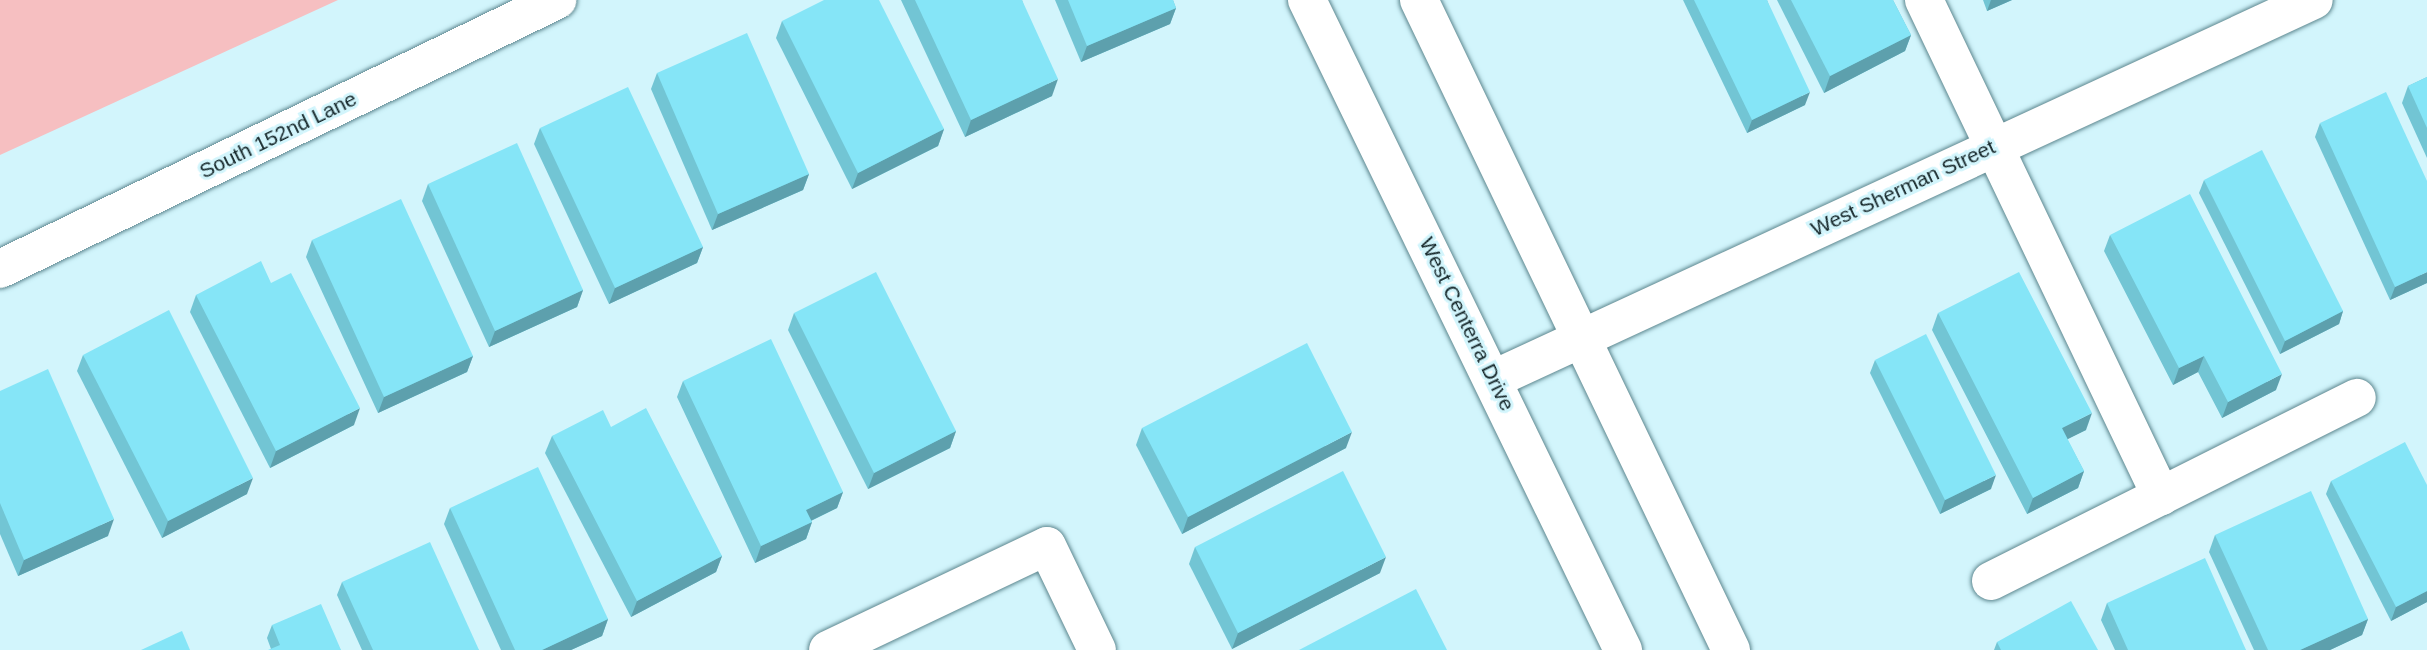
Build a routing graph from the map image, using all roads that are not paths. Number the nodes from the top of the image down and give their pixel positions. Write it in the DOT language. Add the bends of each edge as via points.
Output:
graph roads {
  1 [pos="556,0"];
  2 [pos="1307,0"];
  3 [pos="1419,0"];
  4 [pos="1924,0"];
  5 [pos="2314,0"];
  6 [pos="1992,148"];
  7 [pos="0,269"];
  8 [pos="1580,337"];
  9 [pos="1494,379"];
  10 [pos="2357,398"];
  11 [pos="2161,496"];
  12 [pos="1991,581"];
  13 [pos="828,650"];
  14 [pos="1097,650"];
  15 [pos="1623,650"];
  16 [pos="1731,650"];
  1 -- 7 [label="street, South 152nd Lane"];
  2 -- 9 [label="street, West Centerra Drive"];
  3 -- 8 [label="street"];
  4 -- 6 [label="street"];
  5 -- 6 [label="street, West Sherman Street"];
  6 -- 8 [label="street, West Sherman Street"];
  6 -- 11 [label="street"];
  8 -- 9 [label="street, West Sherman Street"];
  8 -- 16 [label="street"];
  9 -- 15 [label="street, West Centerra Drive"];
  10 -- 11 [label="street"];
  11 -- 12 [label="street"];
  13 -- 14 [label="street" via="1047,546"];
}
